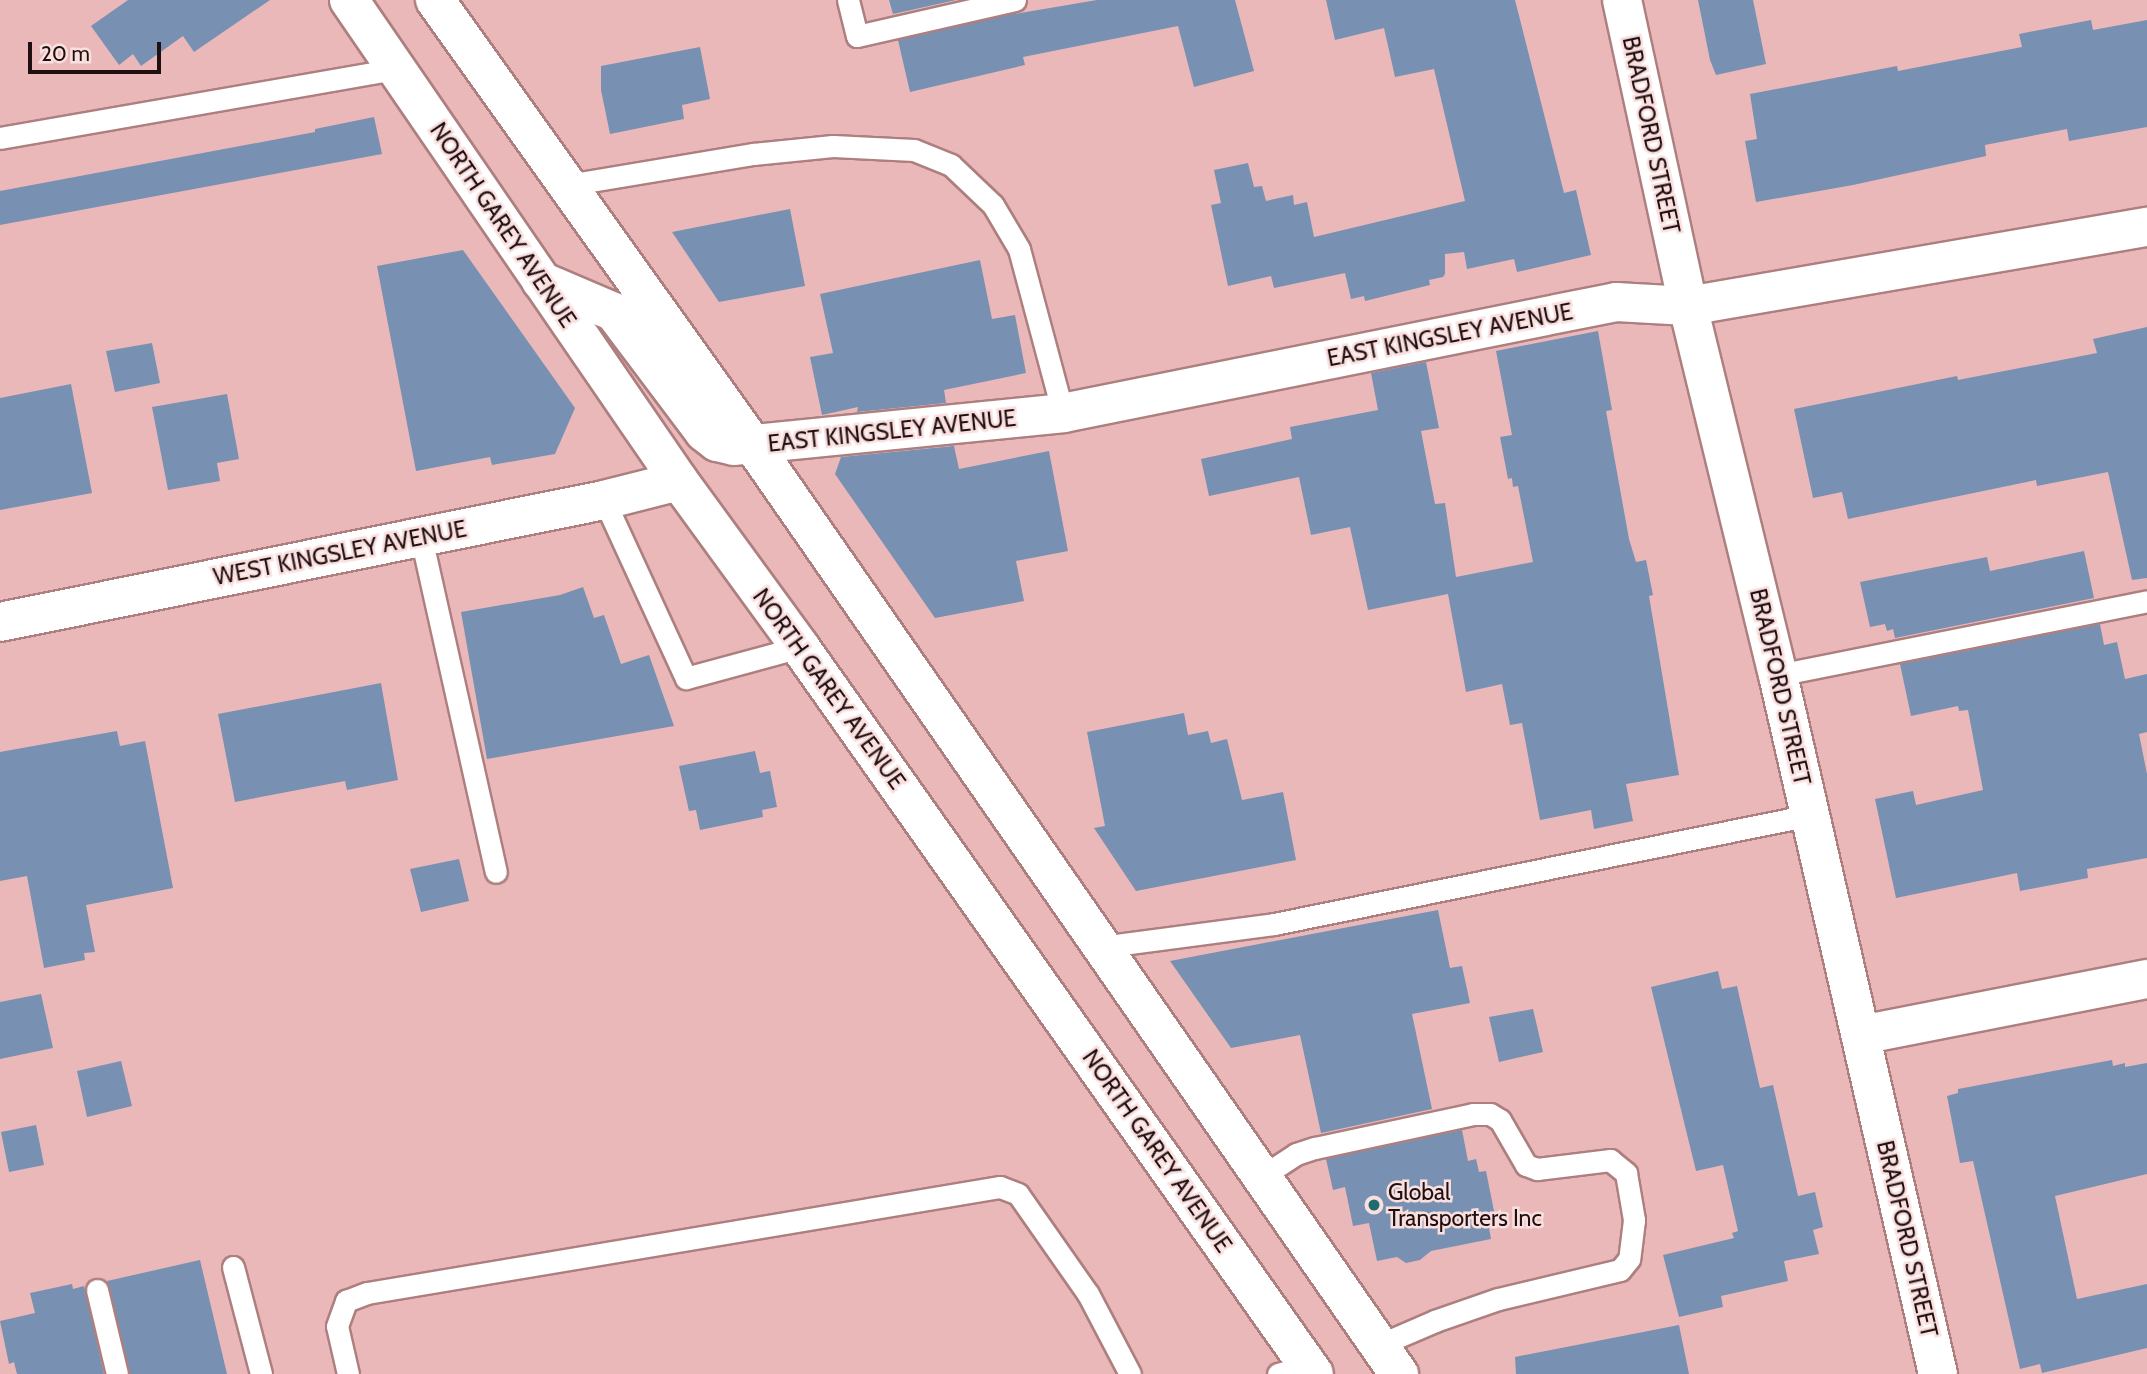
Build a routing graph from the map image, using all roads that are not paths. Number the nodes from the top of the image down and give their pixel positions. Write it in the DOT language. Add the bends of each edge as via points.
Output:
graph roads {
  1 [pos="349,0"];
  2 [pos="435,0"];
  3 [pos="848,0"];
  4 [pos="1014,0"];
  5 [pos="1622,0"];
  6 [pos="395,69"];
  7 [pos="0,138"];
  8 [pos="567,185"];
  9 [pos="2147,227"];
  10 [pos="541,281"];
  11 [pos="1688,306"];
  12 [pos="1063,413"];
  13 [pos="753,445"];
  14 [pos="679,481"];
  15 [pos="604,500"];
  16 [pos="421,537"];
  17 [pos="2147,601"];
  18 [pos="0,622"];
  19 [pos="800,648"];
  20 [pos="1778,675"];
  21 [pos="1810,815"];
  22 [pos="496,872"];
  23 [pos="1100,947"];
  24 [pos="2147,979"];
  25 [pos="1861,1035"];
  26 [pos="1261,1177"];
  27 [pos="233,1267"];
  28 [pos="97,1290"];
  29 [pos="1389,1359"];
  30 [pos="1300,1371"];
  31 [pos="117,1374"];
  32 [pos="261,1374"];
  33 [pos="348,1374"];
  34 [pos="1130,1374"];
  35 [pos="1938,1374"];
  1 -- 6 [label="street, NORTH GAREY AVENUE"];
  2 -- 8 [label="street"];
  3 -- 4 [label="lane" via="857,36"];
  5 -- 11 [label="street, BRADFORD STREET"];
  6 -- 7 [label="lane"];
  6 -- 10 [label="street, NORTH GAREY AVENUE"];
  8 -- 12 [label="lane" via="753,154 833,146 914,150 951,165 993,205 1019,248"];
  8 -- 13 [label="street"];
  9 -- 11 [label="street, EAST KINGSLEY AVENUE"];
  10 -- 13 [label="street, EAST KINGSLEY AVENUE" via="614,312 704,432 717,442"];
  10 -- 14 [label="street, NORTH GAREY AVENUE"];
  11 -- 12 [label="street, EAST KINGSLEY AVENUE" via="1616,302"];
  11 -- 20 [label="street, BRADFORD STREET"];
  12 -- 13 [label="street, EAST KINGSLEY AVENUE"];
  13 -- 23 [label="street"];
  14 -- 15 [label="street, WEST KINGSLEY AVENUE"];
  14 -- 19 [label="street, NORTH GAREY AVENUE"];
  15 -- 16 [label="street, WEST KINGSLEY AVENUE"];
  15 -- 19 [label="lane" via="685,678"];
  16 -- 18 [label="street, WEST KINGSLEY AVENUE"];
  16 -- 22 [label="lane"];
  17 -- 20 [label="lane"];
  19 -- 30 [label="street, NORTH GAREY AVENUE"];
  20 -- 21 [label="street, BRADFORD STREET"];
  21 -- 23 [label="lane" via="1275,925"];
  21 -- 25 [label="street, BRADFORD STREET"];
  23 -- 26 [label="street"];
  24 -- 25 [label="street"];
  25 -- 35 [label="street, BRADFORD STREET"];
  26 -- 29 [label="street"];
  26 -- 29 [label="lane" via="1315,1147 1473,1114 1490,1114 1500,1120 1526,1165 1537,1169 1610,1160 1626,1173 1634,1220 1629,1259 1620,1270 1499,1299 1436,1321"];
  27 -- 32 [label="lane"];
  28 -- 31 [label="lane"];
  33 -- 34 [label="lane" via="337,1326 346,1301 367,1293 1000,1187 1018,1194 1088,1294"];
}
